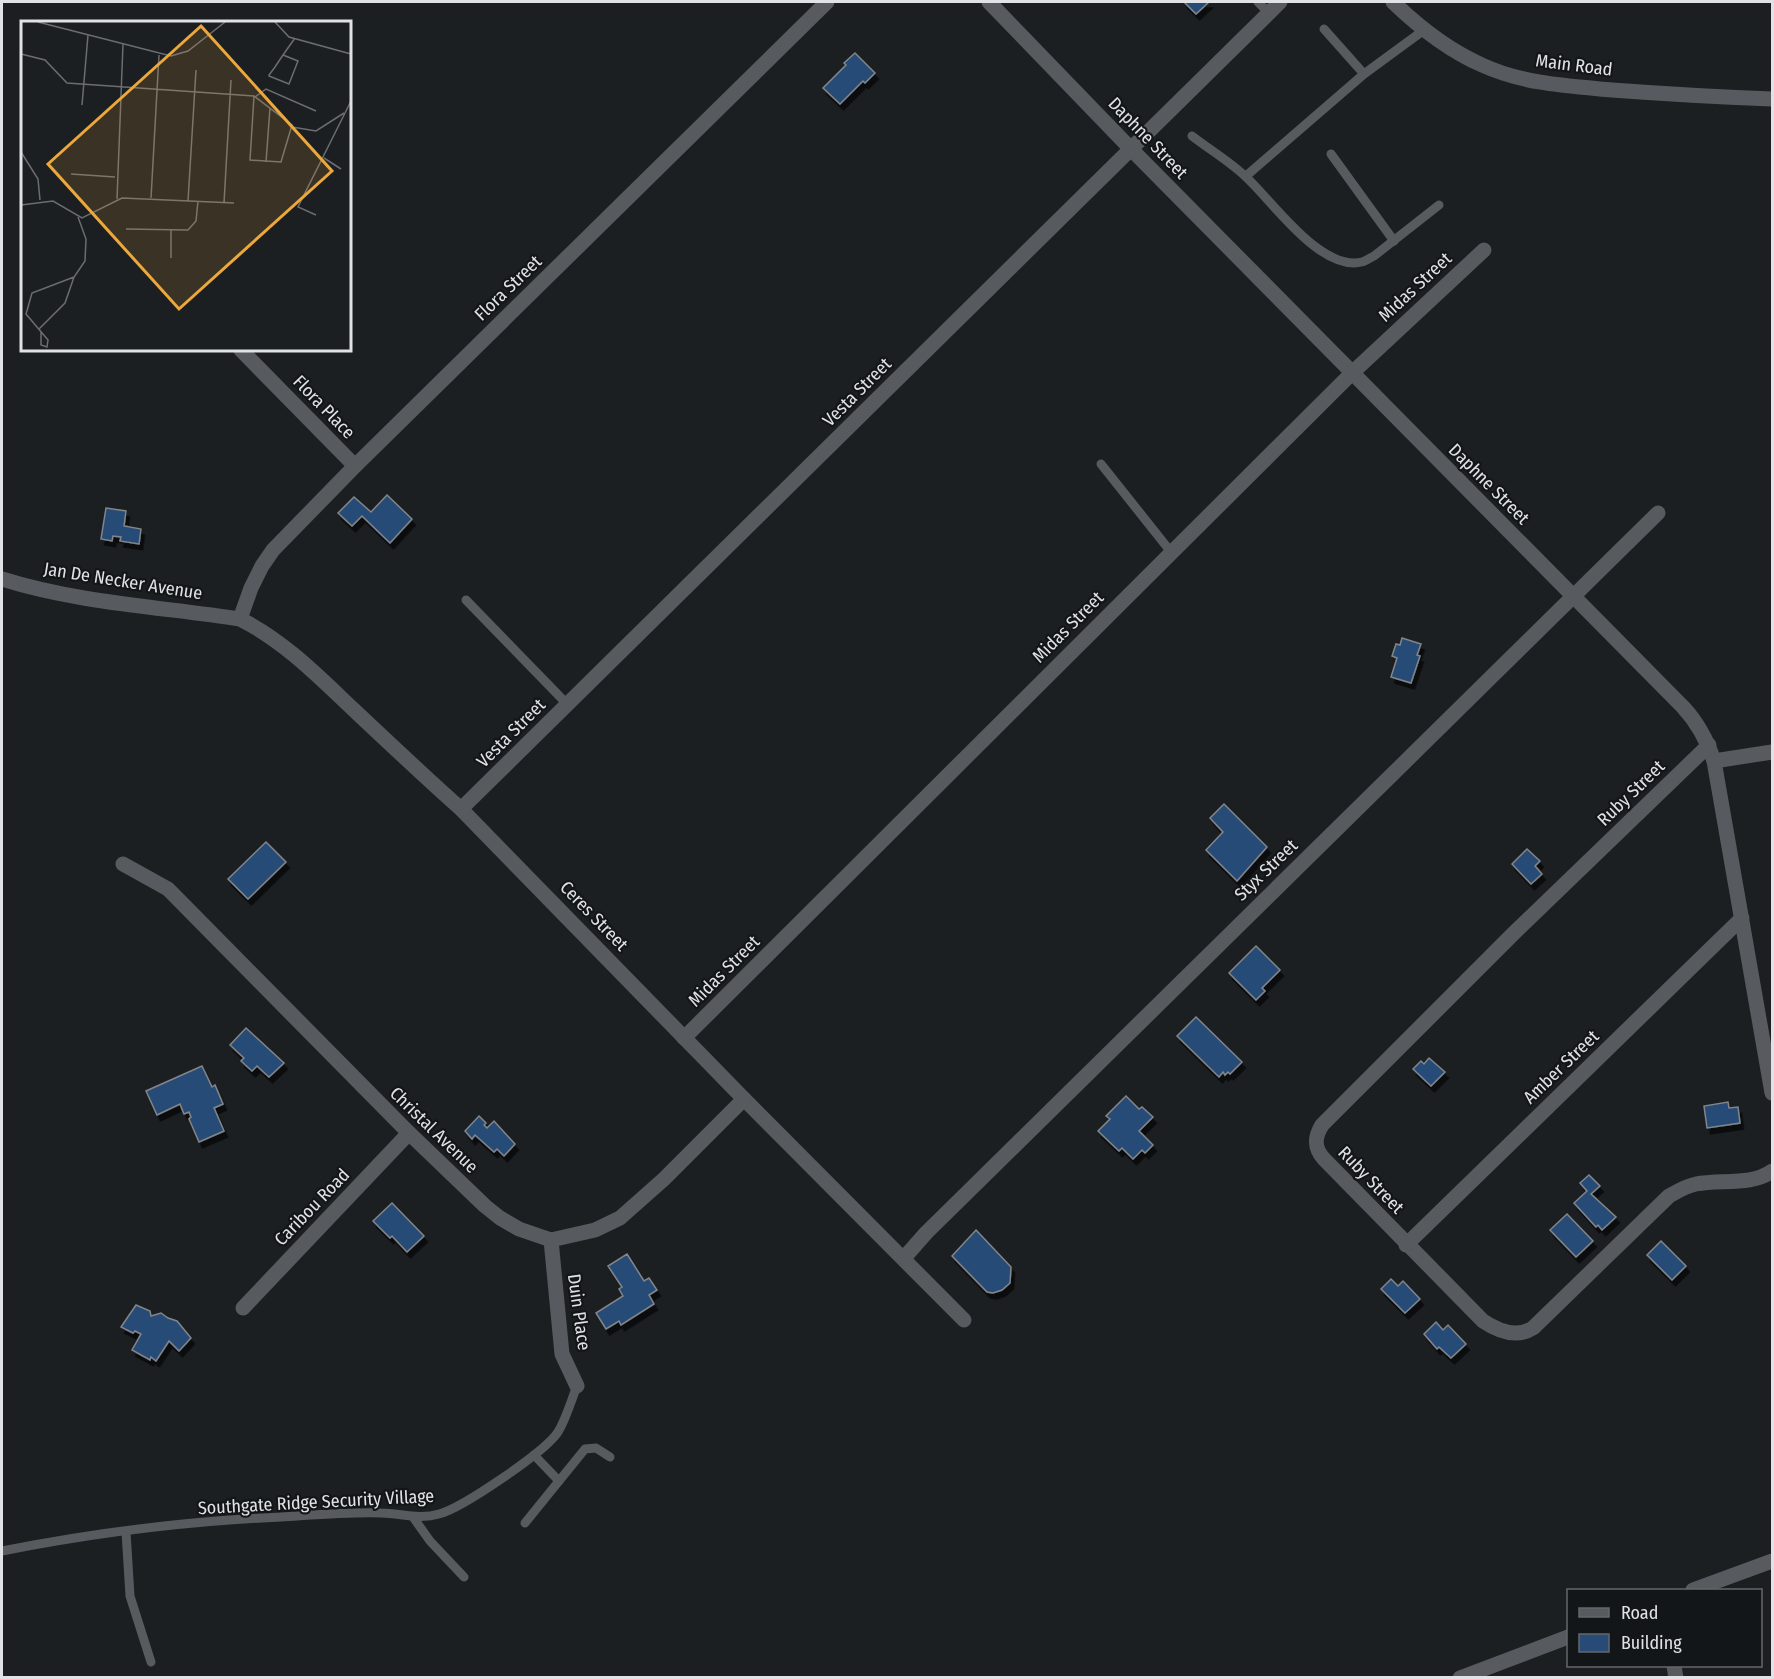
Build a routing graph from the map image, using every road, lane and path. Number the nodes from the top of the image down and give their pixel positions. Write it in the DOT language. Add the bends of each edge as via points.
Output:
graph roads {
  1 [pos="827,2"];
  2 [pos="989,2"];
  3 [pos="1258,2"];
  4 [pos="1280,2"];
  5 [pos="1393,2"];
  6 [pos="1269,13"];
  7 [pos="1324,29"];
  8 [pos="1424,30"];
  9 [pos="1364,74"];
  10 [pos="1773,99"];
  11 [pos="1192,136"];
  12 [pos="1131,149"];
  13 [pos="1331,154"];
  14 [pos="1246,176"];
  15 [pos="1439,205"];
  16 [pos="1394,241"];
  17 [pos="1484,250"];
  18 [pos="242,351"];
  19 [pos="1352,373"];
  20 [pos="1101,464"];
  21 [pos="355,466"];
  22 [pos="1658,513"];
  23 [pos="1171,552"];
  24 [pos="2,579"];
  25 [pos="1573,597"];
  26 [pos="466,600"];
  27 [pos="240,618"];
  28 [pos="568,705"];
  29 [pos="1709,746"];
  30 [pos="1773,752"];
  31 [pos="1714,761"];
  32 [pos="461,809"];
  33 [pos="123,864"];
  34 [pos="1742,918"];
  35 [pos="684,1038"];
  36 [pos="1773,1093"];
  37 [pos="744,1099"];
  38 [pos="409,1133"];
  39 [pos="1768,1174"];
  40 [pos="551,1240"];
  41 [pos="1406,1245"];
  42 [pos="904,1258"];
  43 [pos="243,1308"];
  44 [pos="964,1320"];
  45 [pos="577,1386"];
  46 [pos="534,1455"];
  47 [pos="610,1457"];
  48 [pos="559,1481"];
  49 [pos="413,1517"];
  50 [pos="525,1523"];
  51 [pos="126,1532"];
  52 [pos="2,1551"];
  53 [pos="1773,1561"];
  54 [pos="464,1577"];
  55 [pos="1696,1589"];
  56 [pos="1567,1638"];
  57 [pos="151,1662"];
  58 [pos="1464,1677"];
  1 -- 21 [label="street, Flora Street"];
  2 -- 12 [label="street, Daphne Street"];
  3 -- 6 [label="lane"];
  4 -- 6 [label="street, Vesta Street"];
  5 -- 8 [label="street, Main Road"];
  6 -- 12 [label="street, Vesta Street"];
  7 -- 9 [label="lane"];
  8 -- 9 [label="lane"];
  8 -- 10 [label="street, Main Road" via="1484,66 1545,84"];
  9 -- 14 [label="lane"];
  11 -- 14 [label="lane"];
  12 -- 19 [label="street, Daphne Street"];
  12 -- 28 [label="street, Vesta Street"];
  13 -- 16 [label="lane"];
  14 -- 16 [label="lane" via="1293,228 1334,257 1362,262"];
  15 -- 16 [label="lane"];
  17 -- 19 [label="street, Midas Street"];
  18 -- 21 [label="street, Flora Place"];
  19 -- 23 [label="street, Midas Street"];
  19 -- 25 [label="street, Daphne Street"];
  20 -- 23 [label="lane"];
  21 -- 27 [label="street, Flora Street" via="273,550 251,588"];
  22 -- 25 [label="street, Styx Street"];
  23 -- 35 [label="street, Midas Street"];
  24 -- 27 [label="street, Jan De Necker Avenue" via="99,600"];
  25 -- 29 [label="street, Daphne Street" via="1690,714"];
  25 -- 42 [label="street, Styx Street"];
  26 -- 28 [label="lane"];
  27 -- 32 [label="street, Ceres Street" via="268,633 314,672"];
  28 -- 32 [label="street, Vesta Street"];
  29 -- 31 [label="street, Daphne Street"];
  29 -- 41 [label="street, Ruby Street" via="1514,933 1316,1134 1320,1155"];
  30 -- 31 [label="street"];
  31 -- 34 [label="street, Daphne Street"];
  32 -- 35 [label="street, Ceres Street"];
  33 -- 38 [label="street, Christal Avenue" via="168,889"];
  34 -- 36 [label="street, Daphne Street"];
  34 -- 41 [label="street, Amber Street"];
  35 -- 37 [label="street, Ceres Street"];
  37 -- 40 [label="street" via="620,1218 595,1230"];
  37 -- 42 [label="street, Ceres Street"];
  38 -- 40 [label="street, Christal Avenue" via="500,1218"];
  38 -- 43 [label="street, Caribou Road"];
  39 -- 41 [label="street, Ruby Street" via="1696,1184 1669,1196 1526,1333 1502,1331 1483,1321"];
  40 -- 45 [label="street, Duin Place" via="562,1354"];
  42 -- 44 [label="street, Ceres Street"];
  45 -- 46 [label="lane, Southgate Ridge Security Village" via="558,1432"];
  46 -- 48 [label="lane"];
  46 -- 49 [label="lane, Southgate Ridge Security Village" via="460,1505 437,1515"];
  47 -- 48 [label="lane" via="596,1448 585,1449"];
  48 -- 50 [label="lane"];
  49 -- 51 [label="lane, Southgate Ridge Security Village" via="379,1513 279,1517"];
  49 -- 54 [label="lane"];
  51 -- 52 [label="lane, Southgate Ridge Security Village"];
  51 -- 57 [label="lane" via="130,1596"];
  53 -- 55 [label="street"];
  56 -- 58 [label="street"];
}
